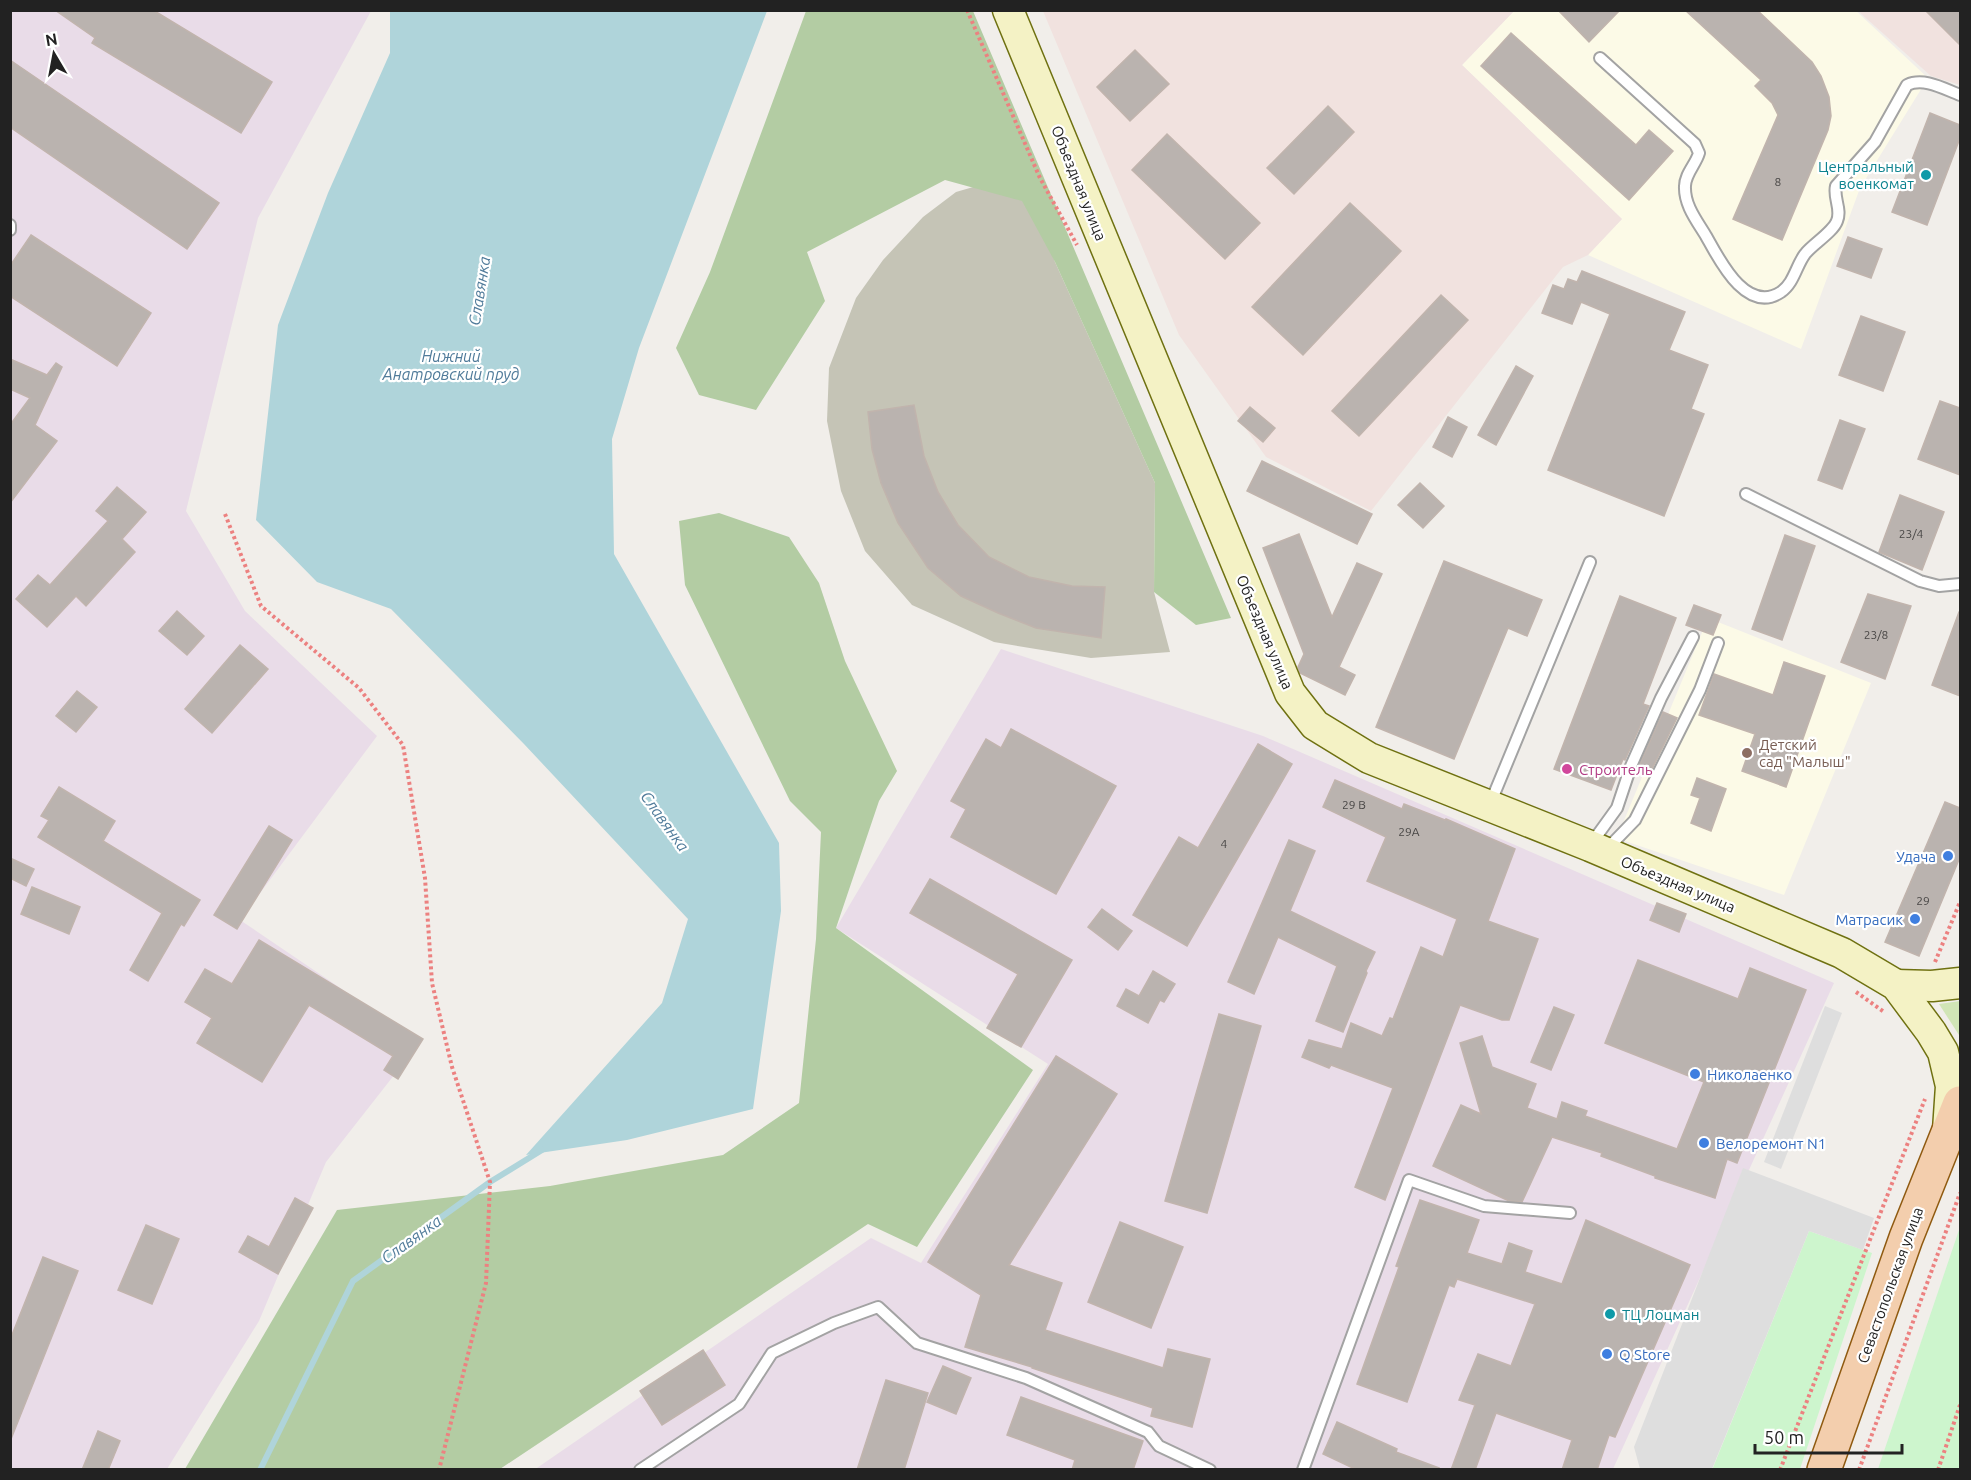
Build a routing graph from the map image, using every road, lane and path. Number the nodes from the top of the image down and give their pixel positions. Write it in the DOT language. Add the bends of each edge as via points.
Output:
graph roads {
  1 [pos="1008,10"];
  2 [pos="1600,58"];
  3 [pos="1960,95"];
  4 [pos="1746,494"];
  5 [pos="225,514"];
  6 [pos="1590,562"];
  7 [pos="1960,584"];
  8 [pos="1694,637"];
  9 [pos="1718,643"];
  10 [pos="1489,807"];
  11 [pos="1597,849"];
  12 [pos="1960,902"];
  13 [pos="1933,965"];
  14 [pos="1960,982"];
  15 [pos="1896,985"];
  16 [pos="1849,987"];
  17 [pos="1892,1018"];
  18 [pos="1926,1094"];
  19 [pos="1960,1103"];
  20 [pos="1947,1139"];
  21 [pos="1960,1193"];
  22 [pos="1570,1212"];
  23 [pos="1960,1405"];
  24 [pos="439,1470"];
  25 [pos="640,1470"];
  26 [pos="1210,1470"];
  27 [pos="1302,1470"];
  28 [pos="1780,1470"];
  29 [pos="1824,1470"];
  30 [pos="1859,1470"];
  31 [pos="1938,1470"];
  1 -- 10 [label="main road, Объездная улица" via="1290,693 1315,725 1369,758"];
  2 -- 3 [label="lane" via="1695,144 1699,153 1685,185 1689,206 1737,284 1767,297 1789,286 1803,256 1837,224 1840,211 1836,186 1875,142 1907,85 1925,82"];
  4 -- 7 [label="lane" via="1920,581 1939,586"];
  5 -- 24 [label="path" via="261,606 359,688 402,745 425,878 432,983 452,1068 490,1182 486,1283"];
  6 -- 10 [label="lane"];
  8 -- 11 [label="lane" via="1661,698"];
  9 -- 11 [label="lane" via="1700,690 1635,820"];
  10 -- 11 [label="main road, Объездная улица"];
  11 -- 15 [label="main road, Объездная улица" via="1842,952"];
  12 -- 13 [label="path"];
  14 -- 15 [label="main road, Объездная улица"];
  15 -- 20 [label="main road, Объездная улица" via="1943,1052 1951,1086"];
  16 -- 17 [label="path"];
  18 -- 28 [label="path"];
  19 -- 20 [label="main road, Севастопольская улица"];
  20 -- 29 [label="main road, Севастопольская улица" via="1906,1238"];
  21 -- 30 [label="path"];
  22 -- 27 [label="lane" via="1484,1206 1408,1180"];
  23 -- 31 [label="path"];
  25 -- 26 [label="lane" via="739,1404 772,1353 878,1307 917,1343 1026,1378 1148,1432 1159,1446"];
}
